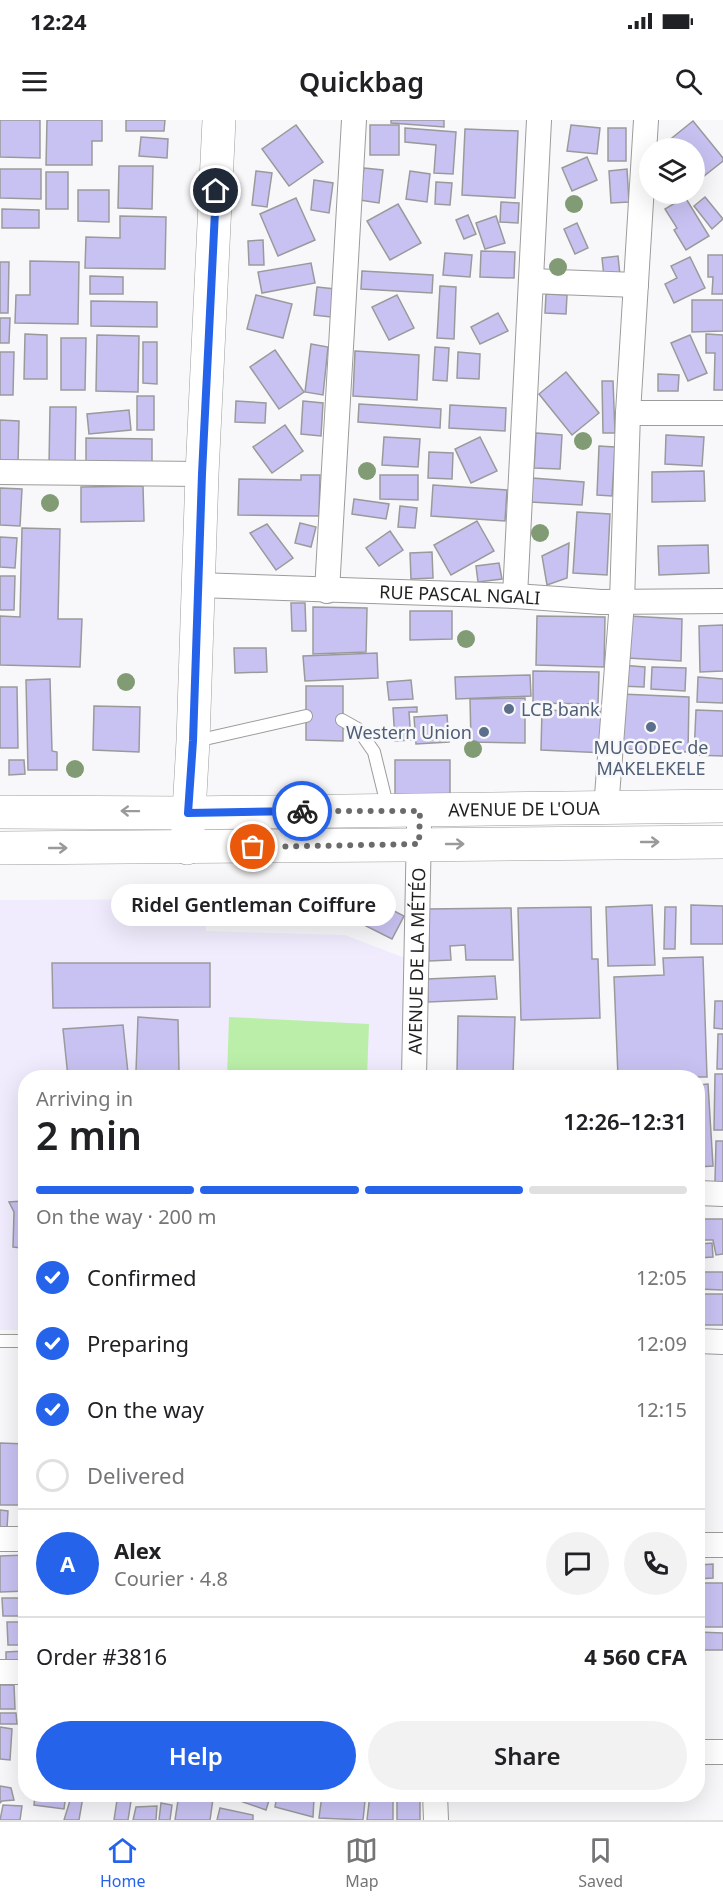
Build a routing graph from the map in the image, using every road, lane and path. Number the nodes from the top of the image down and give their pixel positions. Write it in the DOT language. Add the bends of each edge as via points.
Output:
graph roads {
  1 [pos="219,120"];
  2 [pos="354,120"];
  3 [pos="539,120"];
  4 [pos="646,120"];
  5 [pos="531,281"];
  6 [pos="636,285"];
  7 [pos="628,413"];
  8 [pos="723,413"];
  9 [pos="0,472"];
  10 [pos="202,474"];
  11 [pos="198,585"];
  12 [pos="327,591"];
  13 [pos="515,596"];
  14 [pos="723,601"];
  15 [pos="622,602"];
  16 [pos="306,716"];
  17 [pos="342,720"];
  18 [pos="193,741"];
  19 [pos="723,806"];
  20 [pos="606,809"];
  21 [pos="404,810"];
  22 [pos="0,812"];
  23 [pos="188,813"];
  24 [pos="723,842"];
  25 [pos="419,844"];
  26 [pos="0,848"];
  27 [pos="187,848"];
  28 [pos="414,1070"];
  29 [pos="705,1193"];
  30 [pos="723,1194"];
  31 [pos="0,1341"];
  32 [pos="18,1341"];
  33 [pos="705,1341"];
  34 [pos="723,1342"];
  35 [pos="0,1539"];
  36 [pos="18,1539"];
  37 [pos="705,1545"];
  38 [pos="723,1545"];
  39 [pos="0,1672"];
  40 [pos="18,1672"];
  41 [pos="705,1752"];
  42 [pos="723,1752"];
  43 [pos="435,1802"];
  44 [pos="436,1820"];
  1 -- 10 [label="main road"];
  2 -- 12 [label="street"];
  3 -- 5 [label="street"];
  4 -- 6 [label="street"];
  5 -- 6 [label="street"];
  5 -- 13 [label="street"];
  6 -- 7 [label="street"];
  7 -- 8 [label="street"];
  7 -- 15 [label="street"];
  9 -- 10 [label="street"];
  10 -- 11 [label="main road"];
  11 -- 12 [label="street, RUE PASCAL NGALI"];
  11 -- 18 [label="main road"];
  12 -- 13 [label="street, RUE PASCAL NGALI"];
  13 -- 15 [label="street, RUE PASCAL NGALI"];
  14 -- 15 [label="street, RUE PASCAL NGALI"];
  15 -- 20 [label="street"];
  16 -- 18 [label="lane"];
  17 -- 21 [label="lane" via="358,729 375,752"];
  18 -- 23 [label="main road"];
  19 -- 20 [label="main road, AVENUE DE L'OUA"];
  20 -- 21 [label="main road, AVENUE DE L'OUA"];
  21 -- 23 [label="main road, AVENUE DE L'OUA"];
  21 -- 25 [label="street, AVENUE DE LA MÉTÉO"];
  23 -- 22 [label="main road, AVENUE DE L'OUA, one-way"];
  23 -- 27 [label="main road"];
  25 -- 24 [label="main road, AVENUE DE L'OUA, one-way"];
  25 -- 27 [label="main road, AVENUE DE L'OUA"];
  25 -- 28 [label="street, AVENUE DE LA MÉTÉO"];
  26 -- 27 [label="main road, AVENUE DE L'OUA, one-way"];
  29 -- 30 [label="street"];
  31 -- 32 [label="lane"];
  33 -- 34 [label="street"];
  35 -- 36 [label="street"];
  37 -- 38 [label="street"];
  39 -- 40 [label="street"];
  41 -- 42 [label="street"];
  43 -- 44 [label="street"];
}
